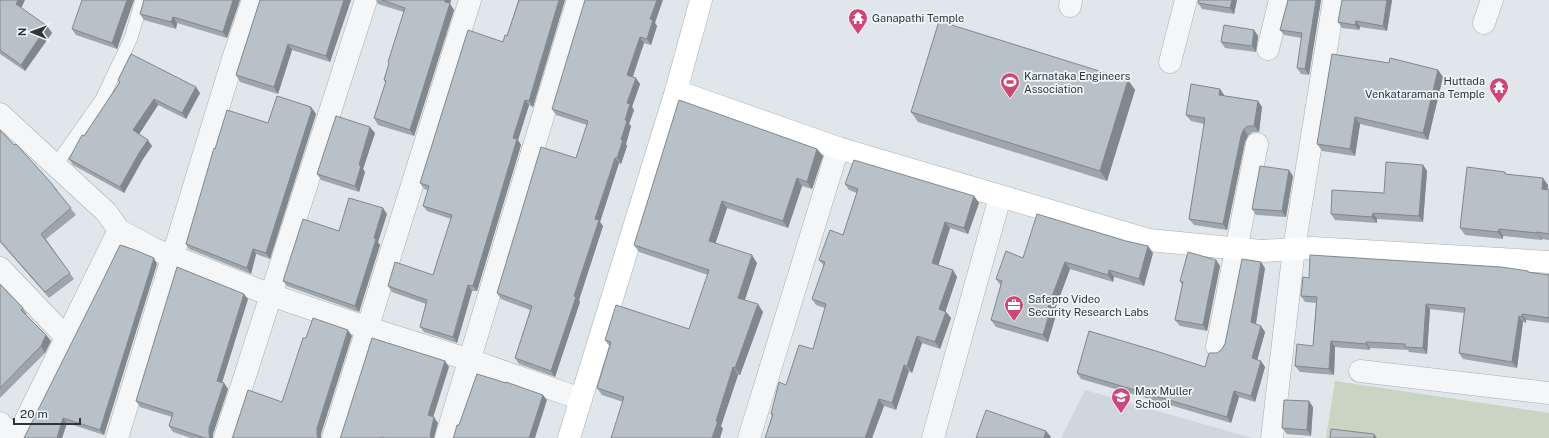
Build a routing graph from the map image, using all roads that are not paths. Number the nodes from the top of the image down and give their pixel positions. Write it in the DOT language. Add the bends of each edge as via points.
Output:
graph roads {
  1 [pos="142,0"];
  2 [pos="253,0"];
  3 [pos="366,0"];
  4 [pos="470,0"];
  5 [pos="578,0"];
  6 [pos="701,0"];
  7 [pos="1186,0"];
  8 [pos="1280,0"];
  9 [pos="1334,0"];
  10 [pos="1492,0"];
  11 [pos="1484,23"];
  12 [pos="1268,49"];
  13 [pos="1170,62"];
  14 [pos="676,91"];
  15 [pos="0,114"];
  16 [pos="1257,144"];
  17 [pos="838,148"];
  18 [pos="55,166"];
  19 [pos="1000,196"];
  20 [pos="119,230"];
  21 [pos="1236,248"];
  22 [pos="1294,248"];
  23 [pos="172,256"];
  24 [pos="1549,262"];
  25 [pos="0,268"];
  26 [pos="271,295"];
  27 [pos="368,328"];
  28 [pos="67,338"];
  29 [pos="1217,347"];
  30 [pos="470,360"];
  31 [pos="1360,371"];
  32 [pos="1549,393"];
  33 [pos="581,399"];
  34 [pos="0,423"];
  35 [pos="16,438"];
  36 [pos="117,438"];
  37 [pos="225,438"];
  38 [pos="333,438"];
  39 [pos="446,438"];
  40 [pos="568,438"];
  41 [pos="749,438"];
  42 [pos="933,438"];
  43 [pos="1272,438"];
  1 -- 18 [label="lane" via="131,38 102,99"];
  2 -- 23 [label="street"];
  3 -- 26 [label="street"];
  4 -- 27 [label="street"];
  5 -- 30 [label="street"];
  6 -- 14 [label="street"];
  7 -- 13 [label="street"];
  8 -- 12 [label="street"];
  9 -- 22 [label="street"];
  10 -- 11 [label="street"];
  14 -- 17 [label="street"];
  14 -- 33 [label="street"];
  15 -- 18 [label="street"];
  16 -- 21 [label="street"];
  17 -- 19 [label="street"];
  17 -- 41 [label="street"];
  18 -- 20 [label="street" via="106,212"];
  19 -- 21 [label="street" via="1149,240"];
  19 -- 42 [label="street"];
  20 -- 23 [label="street"];
  20 -- 28 [label="street"];
  21 -- 22 [label="street" via="1261,251"];
  21 -- 29 [label="street"];
  22 -- 24 [label="street"];
  22 -- 43 [label="street"];
  23 -- 26 [label="street"];
  23 -- 36 [label="street"];
  25 -- 28 [label="street"];
  26 -- 27 [label="street"];
  26 -- 37 [label="street"];
  27 -- 30 [label="street"];
  27 -- 38 [label="street"];
  28 -- 35 [label="street"];
  30 -- 33 [label="street"];
  30 -- 39 [label="street"];
  31 -- 32 [label="street"];
  33 -- 40 [label="street"];
  34 -- 35 [label="street"];
}
